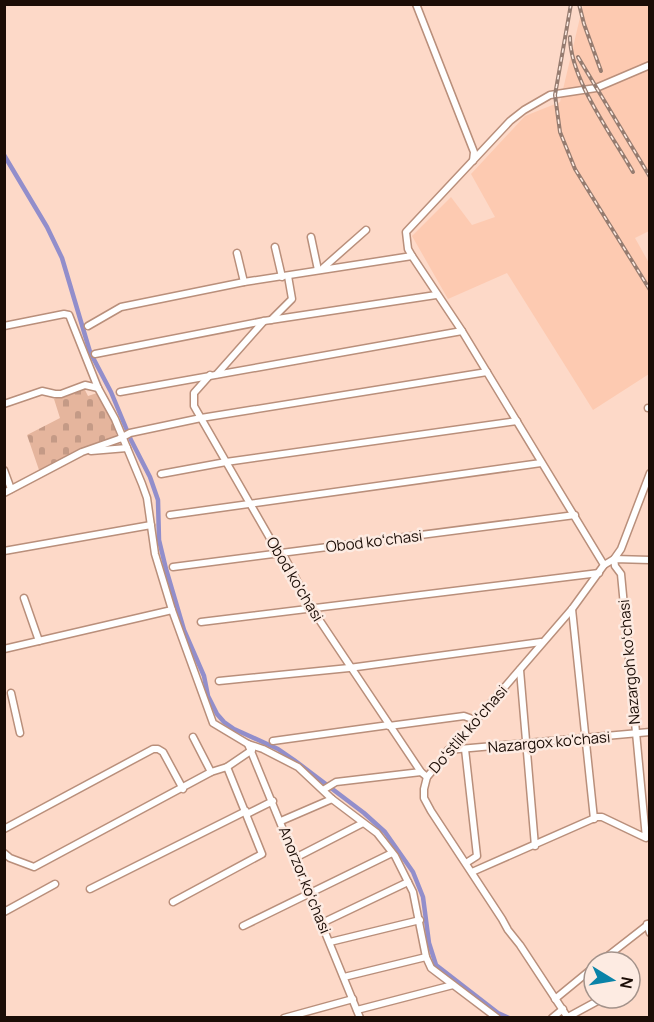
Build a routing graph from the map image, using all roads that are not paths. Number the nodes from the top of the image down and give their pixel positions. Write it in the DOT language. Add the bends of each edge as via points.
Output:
graph roads {
  1 [pos="416,4"];
  2 [pos="650,65"];
  3 [pos="473,162"];
  4 [pos="366,230"];
  5 [pos="311,237"];
  6 [pos="275,248"];
  7 [pos="237,252"];
  8 [pos="412,256"];
  9 [pos="320,269"];
  10 [pos="285,277"];
  11 [pos="244,282"];
  12 [pos="436,295"];
  13 [pos="267,321"];
  14 [pos="4,326"];
  15 [pos="88,326"];
  16 [pos="462,332"];
  17 [pos="95,354"];
  18 [pos="487,372"];
  19 [pos="213,375"];
  20 [pos="98,388"];
  21 [pos="120,392"];
  22 [pos="4,404"];
  23 [pos="201,418"];
  24 [pos="517,421"];
  25 [pos="126,435"];
  26 [pos="127,448"];
  27 [pos="81,452"];
  28 [pos="226,462"];
  29 [pos="542,463"];
  30 [pos="4,470"];
  31 [pos="650,473"];
  32 [pos="161,474"];
  33 [pos="8,491"];
  34 [pos="250,504"];
  35 [pos="170,515"];
  36 [pos="574,515"];
  37 [pos="151,525"];
  38 [pos="4,551"];
  39 [pos="279,554"];
  40 [pos="614,559"];
  41 [pos="650,560"];
  42 [pos="604,565"];
  43 [pos="173,567"];
  44 [pos="599,573"];
  45 [pos="24,598"];
  46 [pos="312,609"];
  47 [pos="572,609"];
  48 [pos="172,610"];
  49 [pos="201,622"];
  50 [pos="39,641"];
  51 [pos="542,642"];
  52 [pos="4,649"];
  53 [pos="350,668"];
  54 [pos="520,670"];
  55 [pos="219,681"];
  56 [pos="11,693"];
  57 [pos="475,720"];
  58 [pos="389,725"];
  59 [pos="650,732"];
  60 [pos="20,733"];
  61 [pos="636,734"];
  62 [pos="193,737"];
  63 [pos="585,739"];
  64 [pos="273,741"];
  65 [pos="248,744"];
  66 [pos="527,744"];
  67 [pos="465,749"];
  68 [pos="252,750"];
  69 [pos="448,750"];
  70 [pos="227,767"];
  71 [pos="211,772"];
  72 [pos="424,774"];
  73 [pos="183,789"];
  74 [pos="323,790"];
  75 [pos="332,799"];
  76 [pos="273,801"];
  77 [pos="247,813"];
  78 [pos="594,819"];
  79 [pos="281,821"];
  80 [pos="363,823"];
  81 [pos="4,829"];
  82 [pos="535,846"];
  83 [pos="4,853"];
  84 [pos="392,853"];
  85 [pos="295,858"];
  86 [pos="466,863"];
  87 [pos="472,872"];
  88 [pos="408,882"];
  89 [pos="55,884"];
  90 [pos="90,889"];
  91 [pos="310,893"];
  92 [pos="173,902"];
  93 [pos="4,912"];
  94 [pos="420,920"];
  95 [pos="322,923"];
  96 [pos="648,923"];
  97 [pos="243,926"];
  98 [pos="650,933"];
  99 [pos="330,942"];
  100 [pos="615,950"];
  101 [pos="426,957"];
  102 [pos="344,977"];
  103 [pos="582,977"];
  104 [pos="453,985"];
  105 [pos="353,999"];
  106 [pos="555,999"];
  107 [pos="562,1009"];
  108 [pos="582,1009"];
  109 [pos="357,1010"];
  110 [pos="284,1017"];
  111 [pos="360,1017"];
  112 [pos="498,1017"];
  113 [pos="552,1017"];
  114 [pos="568,1017"];
  1 -- 3 [label="street" via="474,152"];
  2 -- 3 [label="street" via="596,87 550,95 510,121"];
  3 -- 8 [label="street" via="406,232"];
  4 -- 9 [label="street"];
  5 -- 9 [label="street"];
  6 -- 10 [label="street"];
  7 -- 11 [label="street"];
  8 -- 9 [label="street"];
  8 -- 12 [label="street"];
  9 -- 10 [label="street"];
  10 -- 11 [label="street"];
  10 -- 13 [label="street" via="292,299"];
  11 -- 15 [label="street" via="121,307"];
  12 -- 13 [label="street"];
  12 -- 16 [label="street"];
  13 -- 17 [label="street"];
  13 -- 19 [label="street"];
  14 -- 20 [label="street" via="69,315"];
  16 -- 18 [label="street"];
  16 -- 19 [label="street"];
  18 -- 23 [label="street"];
  18 -- 24 [label="street"];
  19 -- 21 [label="street"];
  19 -- 23 [label="street, Obod ko'chasi" via="197,388 192,399"];
  20 -- 22 [label="street" via="85,385 55,394 42,391"];
  20 -- 25 [label="street"];
  23 -- 25 [label="street"];
  23 -- 28 [label="street, Obod ko'chasi"];
  24 -- 28 [label="street"];
  24 -- 29 [label="street"];
  25 -- 26 [label="street"];
  25 -- 27 [label="street"];
  26 -- 27 [label="street"];
  26 -- 37 [label="street" via="147,498"];
  27 -- 33 [label="street"];
  28 -- 32 [label="street"];
  28 -- 34 [label="street, Obod ko'chasi"];
  29 -- 34 [label="street"];
  29 -- 36 [label="street"];
  30 -- 33 [label="street"];
  31 -- 40 [label="street"];
  34 -- 35 [label="street"];
  34 -- 39 [label="street, Obod ko'chasi"];
  36 -- 39 [label="street, Obod koʻchasi"];
  36 -- 42 [label="street"];
  37 -- 38 [label="street"];
  37 -- 48 [label="street"];
  39 -- 43 [label="street, Obod koʻchasi"];
  39 -- 46 [label="street, Obod ko'chasi" via="285,558"];
  40 -- 41 [label="street"];
  40 -- 42 [label="street"];
  40 -- 61 [label="street, Nazargoh koʻchasi" via="621,574"];
  42 -- 44 [label="street, Doʻstlik koʻchasi"];
  44 -- 46 [label="street"];
  44 -- 47 [label="street, Doʻstlik koʻchasi"];
  45 -- 50 [label="street"];
  46 -- 49 [label="street"];
  46 -- 53 [label="street, Obod ko'chasi"];
  47 -- 51 [label="street, Doʻstlik koʻchasi"];
  47 -- 63 [label="street"];
  48 -- 50 [label="street"];
  48 -- 65 [label="street" via="213,723"];
  50 -- 52 [label="street"];
  51 -- 53 [label="street"];
  51 -- 54 [label="street, Doʻstlik koʻchasi"];
  53 -- 55 [label="street"];
  53 -- 58 [label="street, Obod ko'chasi"];
  54 -- 57 [label="street, Doʻstlik koʻchasi"];
  54 -- 66 [label="street"];
  56 -- 60 [label="street"];
  57 -- 58 [label="street" via="464,716"];
  57 -- 69 [label="street, Doʻstlik koʻchasi"];
  58 -- 64 [label="street"];
  58 -- 72 [label="street, Obod ko'chasi"];
  59 -- 61 [label="street, Nazargox ko'chasi"];
  61 -- 63 [label="street, Nazargox ko'chasi"];
  61 -- 78 [label="street, Nazargoh koʻchasi" via="646,838 602,817"];
  62 -- 71 [label="street"];
  63 -- 66 [label="street, Nazargox ko'chasi"];
  63 -- 78 [label="street"];
  65 -- 68 [label="street, Anorzor koʻchasi"];
  65 -- 74 [label="street" via="298,767"];
  66 -- 67 [label="street, Nazargox ko'chasi"];
  66 -- 82 [label="street"];
  67 -- 69 [label="street, Nazargox ko'chasi"];
  67 -- 86 [label="street" via="477,856"];
  68 -- 70 [label="street"];
  68 -- 76 [label="street, Anorzor koʻchasi"];
  69 -- 72 [label="street, Doʻstlik koʻchasi"];
  70 -- 71 [label="street"];
  70 -- 77 [label="street"];
  71 -- 73 [label="street"];
  72 -- 74 [label="street" via="332,783"];
  72 -- 86 [label="street, Doʻstlik koʻchasi" via="424,798"];
  73 -- 81 [label="street" via="163,752 153,749"];
  73 -- 83 [label="street" via="34,867"];
  74 -- 75 [label="street"];
  75 -- 79 [label="street"];
  75 -- 80 [label="street"];
  76 -- 77 [label="street"];
  76 -- 79 [label="street, Anorzor koʻchasi"];
  77 -- 90 [label="street"];
  77 -- 92 [label="street" via="261,856"];
  78 -- 82 [label="street"];
  79 -- 85 [label="street, Anorzor koʻchasi"];
  80 -- 84 [label="street" via="377,832"];
  80 -- 85 [label="street"];
  82 -- 87 [label="street"];
  84 -- 88 [label="street"];
  84 -- 91 [label="street"];
  85 -- 91 [label="street, Anorzor koʻchasi"];
  86 -- 87 [label="street, Doʻstlik koʻchasi"];
  87 -- 106 [label="street, Doʻstlik koʻchasi"];
  88 -- 94 [label="street"];
  88 -- 95 [label="street"];
  89 -- 93 [label="street"];
  91 -- 95 [label="street, Anorzor koʻchasi"];
  91 -- 97 [label="street"];
  94 -- 99 [label="street"];
  94 -- 101 [label="street"];
  95 -- 99 [label="street, Anorzor koʻchasi"];
  96 -- 98 [label="street"];
  96 -- 100 [label="street"];
  99 -- 102 [label="street, Anorzor koʻchasi"];
  101 -- 102 [label="street"];
  101 -- 104 [label="street" via="431,968"];
  102 -- 105 [label="street, Anorzor koʻchasi"];
  103 -- 106 [label="street"];
  104 -- 109 [label="street"];
  104 -- 112 [label="street"];
  105 -- 109 [label="street, Anorzor koʻchasi"];
  105 -- 110 [label="street"];
  106 -- 107 [label="street, Doʻstlik koʻchasi"];
  107 -- 113 [label="street"];
  107 -- 114 [label="street, Doʻstlik koʻchasi"];
  108 -- 114 [label="street"];
  109 -- 111 [label="street, Anorzor koʻchasi"];
}
